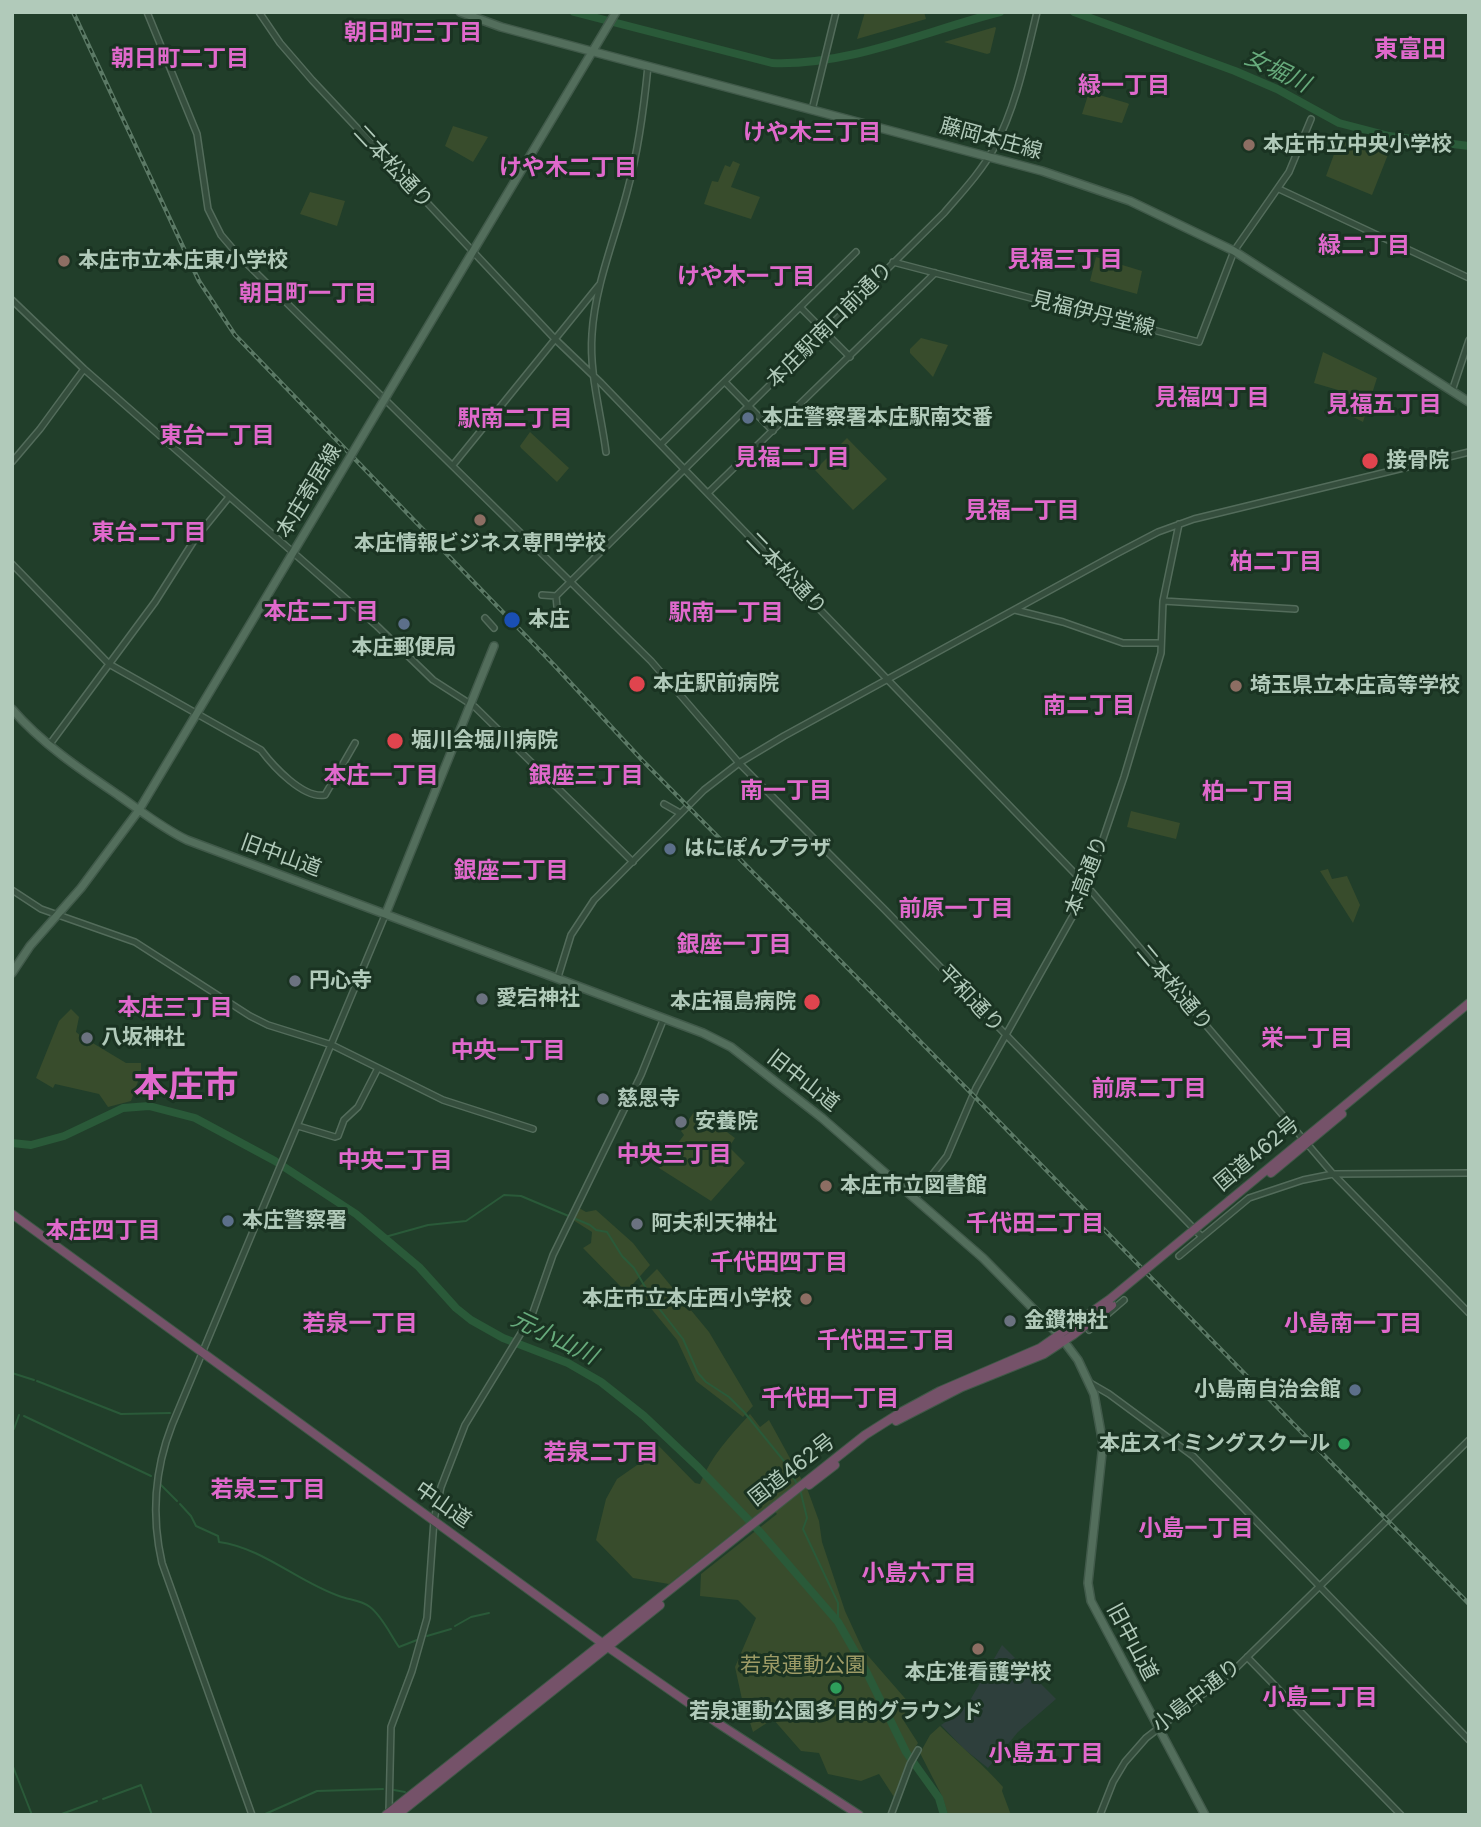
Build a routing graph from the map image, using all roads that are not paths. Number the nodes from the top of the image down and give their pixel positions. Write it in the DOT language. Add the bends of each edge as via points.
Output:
graph roads {
  1 [pos="147,12"];
  2 [pos="258,12"];
  3 [pos="460,12"];
  4 [pos="615,12"];
  5 [pos="836,12"];
  6 [pos="1036,15"];
  7 [pos="592,52"];
  8 [pos="648,66"];
  9 [pos="812,110"];
  10 [pos="1311,119"];
  11 [pos="989,157"];
  12 [pos="1279,190"];
  13 [pos="1234,251"];
  14 [pos="472,252"];
  15 [pos="856,252"];
  16 [pos="893,262"];
  17 [pos="935,273"];
  18 [pos="1469,278"];
  19 [pos="601,283"];
  20 [pos="12,300"];
  21 [pos="800,307"];
  22 [pos="824,330"];
  23 [pos="555,339"];
  24 [pos="1469,340"];
  25 [pos="849,357"];
  26 [pos="83,369"];
  27 [pos="595,376"];
  28 [pos="725,382"];
  29 [pos="1452,391"];
  30 [pos="1469,402"];
  31 [pos="749,406"];
  32 [pos="773,431"];
  33 [pos="661,444"];
  34 [pos="606,452"];
  35 [pos="1469,453"];
  36 [pos="12,462"];
  37 [pos="453,465"];
  38 [pos="684,468"];
  39 [pos="708,493"];
  40 [pos="229,497"];
  41 [pos="1180,524"];
  42 [pos="293,552"];
  43 [pos="12,564"];
  44 [pos="570,581"];
  45 [pos="542,596"];
  46 [pos="556,596"];
  47 [pos="1163,601"];
  48 [pos="557,607"];
  49 [pos="1295,609"];
  50 [pos="1014,610"];
  51 [pos="485,618"];
  52 [pos="494,628"];
  53 [pos="1161,643"];
  54 [pos="497,648"];
  55 [pos="109,664"];
  56 [pos="886,680"];
  57 [pos="470,704"];
  58 [pos="12,709"];
  59 [pos="197,714"];
  60 [pos="355,743"];
  61 [pos="50,744"];
  62 [pos="738,763"];
  63 [pos="664,804"];
  64 [pos="139,810"];
  65 [pos="677,816"];
  66 [pos="633,862"];
  67 [pos="1087,886"];
  68 [pos="12,890"];
  69 [pos="386,913"];
  70 [pos="58,915"];
  71 [pos="12,973"];
  72 [pos="558,977"];
  73 [pos="1469,1003"];
  74 [pos="1469,1010"];
  75 [pos="664,1018"];
  76 [pos="1006,1035"];
  77 [pos="332,1045"];
  78 [pos="378,1068"];
  79 [pos="298,1126"];
  80 [pos="533,1129"];
  81 [pos="1305,1141"];
  82 [pos="1469,1173"];
  83 [pos="1333,1174"];
  84 [pos="915,1197"];
  85 [pos="12,1214"];
  86 [pos="1202,1237"];
  87 [pos="1180,1256"];
  88 [pos="1124,1300"];
  89 [pos="1469,1313"];
  90 [pos="1089,1330"];
  91 [pos="1062,1338"];
  92 [pos="203,1353"];
  93 [pos="1090,1383"];
  94 [pos="1469,1440"];
  95 [pos="434,1520"];
  96 [pos="1320,1586"];
  97 [pos="605,1645"];
  98 [pos="1247,1657"];
  99 [pos="1158,1726"];
  100 [pos="1469,1740"];
  101 [pos="918,1750"];
  102 [pos="390,1814"];
  103 [pos="252,1815"];
  104 [pos="859,1815"];
  105 [pos="891,1815"];
  106 [pos="1100,1815"];
  107 [pos="1205,1815"];
  108 [pos="1401,1815"];
  1 -- 37 [label="street, 平和通り" via="197,134 208,209 221,235"];
  2 -- 14 [label="street, 二本松通り" via="312,80"];
  3 -- 7 [label="main road, 藤岡本庄線"];
  4 -- 7 [label="main road, 本庄寄居線"];
  5 -- 9 [label="street"];
  6 -- 11 [label="street, 本庄駅南口前通り" via="1011,107"];
  7 -- 8 [label="main road, 藤岡本庄線"];
  7 -- 14 [label="main road, 本庄寄居線"];
  8 -- 9 [label="main road, 藤岡本庄線"];
  8 -- 19 [label="street" via="635,161"];
  9 -- 11 [label="main road, 藤岡本庄線"];
  10 -- 12 [label="street"];
  11 -- 13 [label="main road, 藤岡本庄線" via="1110,193"];
  11 -- 16 [label="street, 本庄駅南口前通り" via="944,213"];
  12 -- 13 [label="street"];
  12 -- 18 [label="street"];
  13 -- 17 [label="street, 見福伊丹堂線" via="1199,342"];
  13 -- 29 [label="main road, 藤岡本庄線"];
  14 -- 23 [label="street, 二本松通り"];
  14 -- 42 [label="main road, 本庄寄居線, bridge"];
  15 -- 21 [label="street"];
  16 -- 17 [label="street, 見福伊丹堂線"];
  16 -- 22 [label="street, 本庄駅南口前通り"];
  17 -- 25 [label="street"];
  19 -- 23 [label="street"];
  19 -- 27 [label="street" via="592,334"];
  20 -- 26 [label="street"];
  21 -- 22 [label="street"];
  21 -- 28 [label="street"];
  22 -- 25 [label="street"];
  22 -- 31 [label="street, 本庄駅南口前通り"];
  23 -- 27 [label="street, 二本松通り"];
  23 -- 37 [label="street"];
  24 -- 29 [label="street"];
  25 -- 32 [label="street"];
  26 -- 36 [label="street"];
  26 -- 40 [label="street"];
  27 -- 33 [label="street, 二本松通り"];
  27 -- 34 [label="street"];
  28 -- 31 [label="street"];
  28 -- 33 [label="street"];
  29 -- 30 [label="main road, 藤岡本庄線"];
  31 -- 32 [label="street"];
  31 -- 38 [label="street, 本庄駅南口前通り"];
  32 -- 39 [label="street"];
  33 -- 38 [label="street, 二本松通り"];
  35 -- 41 [label="street"];
  37 -- 44 [label="street, 平和通り"];
  38 -- 39 [label="street, 二本松通り"];
  38 -- 44 [label="street, 本庄駅南口前通り"];
  39 -- 56 [label="street, 二本松通り"];
  40 -- 42 [label="street"];
  40 -- 55 [label="street" via="195,538"];
  41 -- 47 [label="street, 本高通り"];
  41 -- 50 [label="street"];
  42 -- 57 [label="street" via="433,680"];
  42 -- 59 [label="main road, 本庄寄居線"];
  43 -- 55 [label="street"];
  44 -- 46 [label="street, 本庄駅南口前通り"];
  44 -- 62 [label="street, 平和通り" via="651,660"];
  45 -- 46 [label="street"];
  46 -- 48 [label="street"];
  47 -- 49 [label="street"];
  47 -- 53 [label="street, 本高通り"];
  50 -- 53 [label="street" via="1123,643"];
  50 -- 56 [label="street"];
  51 -- 52 [label="street"];
  53 -- 67 [label="street, 本高通り" via="1141,723"];
  54 -- 57 [label="main road"];
  55 -- 59 [label="street"];
  55 -- 61 [label="street"];
  56 -- 62 [label="street"];
  56 -- 67 [label="street, 二本松通り"];
  57 -- 66 [label="street"];
  57 -- 69 [label="main road"];
  58 -- 61 [label="main road, 旧中山道"];
  59 -- 60 [label="street" via="261,750 277,771 321,797"];
  59 -- 64 [label="main road, 本庄寄居線"];
  61 -- 64 [label="main road, 旧中山道"];
  62 -- 65 [label="street"];
  62 -- 76 [label="street, 平和通り"];
  63 -- 65 [label="street"];
  64 -- 69 [label="main road, 旧中山道" via="187,840"];
  64 -- 70 [label="main road, 本庄寄居線"];
  65 -- 66 [label="street"];
  66 -- 72 [label="street" via="575,926"];
  67 -- 76 [label="street, 本高通り"];
  67 -- 81 [label="street, 二本松通り"];
  68 -- 70 [label="street"];
  69 -- 72 [label="main road, 旧中山道"];
  69 -- 77 [label="street"];
  70 -- 71 [label="main road, 本庄寄居線"];
  70 -- 77 [label="street" via="135,942 268,1025"];
  72 -- 75 [label="main road, 旧中山道"];
  73 -- 81 [label="highway, 国道462号"];
  74 -- 81 [label="highway, 国道462号"];
  75 -- 84 [label="main road, 旧中山道" via="731,1047"];
  75 -- 95 [label="street" via="553,1255 532,1315 465,1424"];
  76 -- 84 [label="street, 本高通り" via="976,1088 947,1156"];
  76 -- 86 [label="street, 平和通り"];
  77 -- 78 [label="street"];
  77 -- 79 [label="street"];
  78 -- 79 [label="street" via="337,1137"];
  78 -- 80 [label="street" via="443,1100"];
  79 -- 92 [label="street"];
  81 -- 83 [label="street, 二本松通り"];
  81 -- 91 [label="highway, 国道462号"];
  82 -- 83 [label="street"];
  83 -- 86 [label="street" via="1249,1198"];
  83 -- 89 [label="street, 二本松通り"];
  84 -- 91 [label="main road, 旧中山道"];
  85 -- 92 [label="highway, 中山道"];
  86 -- 87 [label="street"];
  88 -- 90 [label="street"];
  91 -- 93 [label="main road, 旧中山道"];
  91 -- 97 [label="highway, 国道462号" via="1022,1364 962,1387 893,1422 790,1497"];
  92 -- 95 [label="highway, 中山道"];
  92 -- 103 [label="street" via="164,1448 156,1482 155,1526 164,1570"];
  93 -- 96 [label="street" via="1193,1457"];
  93 -- 99 [label="main road, 旧中山道" via="1102,1450 1088,1591"];
  94 -- 96 [label="street"];
  95 -- 97 [label="highway, 中山道"];
  95 -- 102 [label="street" via="427,1618 391,1727"];
  96 -- 98 [label="street"];
  96 -- 100 [label="street"];
  97 -- 102 [label="highway, 国道462号"];
  97 -- 104 [label="highway, 中山道"];
  98 -- 99 [label="street, 小島中通り"];
  98 -- 108 [label="street, 小島中通り"];
  99 -- 106 [label="street, 小島中通り" via="1125,1762"];
  99 -- 107 [label="main road, 旧中山道"];
  101 -- 105 [label="street"];
}
